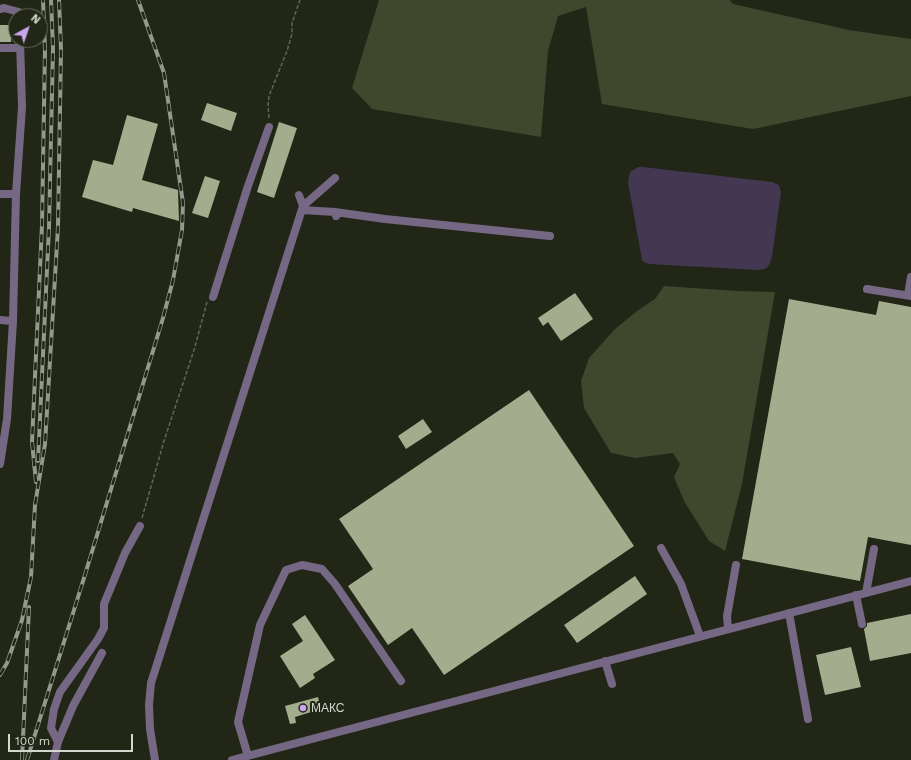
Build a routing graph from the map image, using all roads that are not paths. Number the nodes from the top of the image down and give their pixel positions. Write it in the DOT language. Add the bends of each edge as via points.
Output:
graph roads {
  1 [pos="20,48"];
  2 [pos="269,126"];
  3 [pos="335,178"];
  4 [pos="0,194"];
  5 [pos="16,194"];
  6 [pos="299,195"];
  7 [pos="302,208"];
  8 [pos="550,236"];
  9 [pos="911,277"];
  10 [pos="867,288"];
  11 [pos="910,296"];
  12 [pos="213,297"];
  13 [pos="0,320"];
  14 [pos="13,321"];
  15 [pos="1,449"];
  16 [pos="0,464"];
  17 [pos="140,526"];
  18 [pos="661,548"];
  19 [pos="874,549"];
  20 [pos="736,565"];
  21 [pos="911,581"];
  22 [pos="866,593"];
  23 [pos="856,595"];
  24 [pos="789,612"];
  25 [pos="862,624"];
  26 [pos="728,628"];
  27 [pos="700,636"];
  28 [pos="102,653"];
  29 [pos="605,661"];
  30 [pos="401,681"];
  31 [pos="612,684"];
  32 [pos="808,719"];
  33 [pos="58,742"];
  34 [pos="248,756"];
  35 [pos="54,760"];
  36 [pos="155,760"];
  37 [pos="232,760"];
  1 -- 5 [label="street" via="22,107"];
  2 -- 12 [label="street"];
  3 -- 7 [label="street"];
  4 -- 5 [label="street"];
  5 -- 14 [label="street"];
  6 -- 7 [label="street"];
  7 -- 8 [label="street" via="335,214"];
  7 -- 36 [label="street" via="151,683 150,729"];
  9 -- 11 [label="street"];
  10 -- 11 [label="street"];
  13 -- 14 [label="street"];
  14 -- 15 [label="street" via="7,419"];
  15 -- 16 [label="street"];
  17 -- 33 [label="street" via="125,553 104,604 104,628 60,692 54,709 52,728"];
  18 -- 27 [label="street" via="681,584"];
  19 -- 22 [label="street"];
  20 -- 26 [label="street" via="727,616"];
  21 -- 22 [label="street"];
  22 -- 23 [label="street"];
  23 -- 24 [label="street"];
  23 -- 25 [label="street"];
  24 -- 26 [label="street"];
  24 -- 32 [label="street"];
  26 -- 27 [label="street"];
  27 -- 29 [label="street"];
  28 -- 33 [label="street" via="73,706"];
  29 -- 31 [label="street"];
  29 -- 34 [label="street"];
  30 -- 34 [label="street" via="322,569 302,565 286,570 260,625 238,722"];
  33 -- 35 [label="street"];
  34 -- 37 [label="street"];
}
